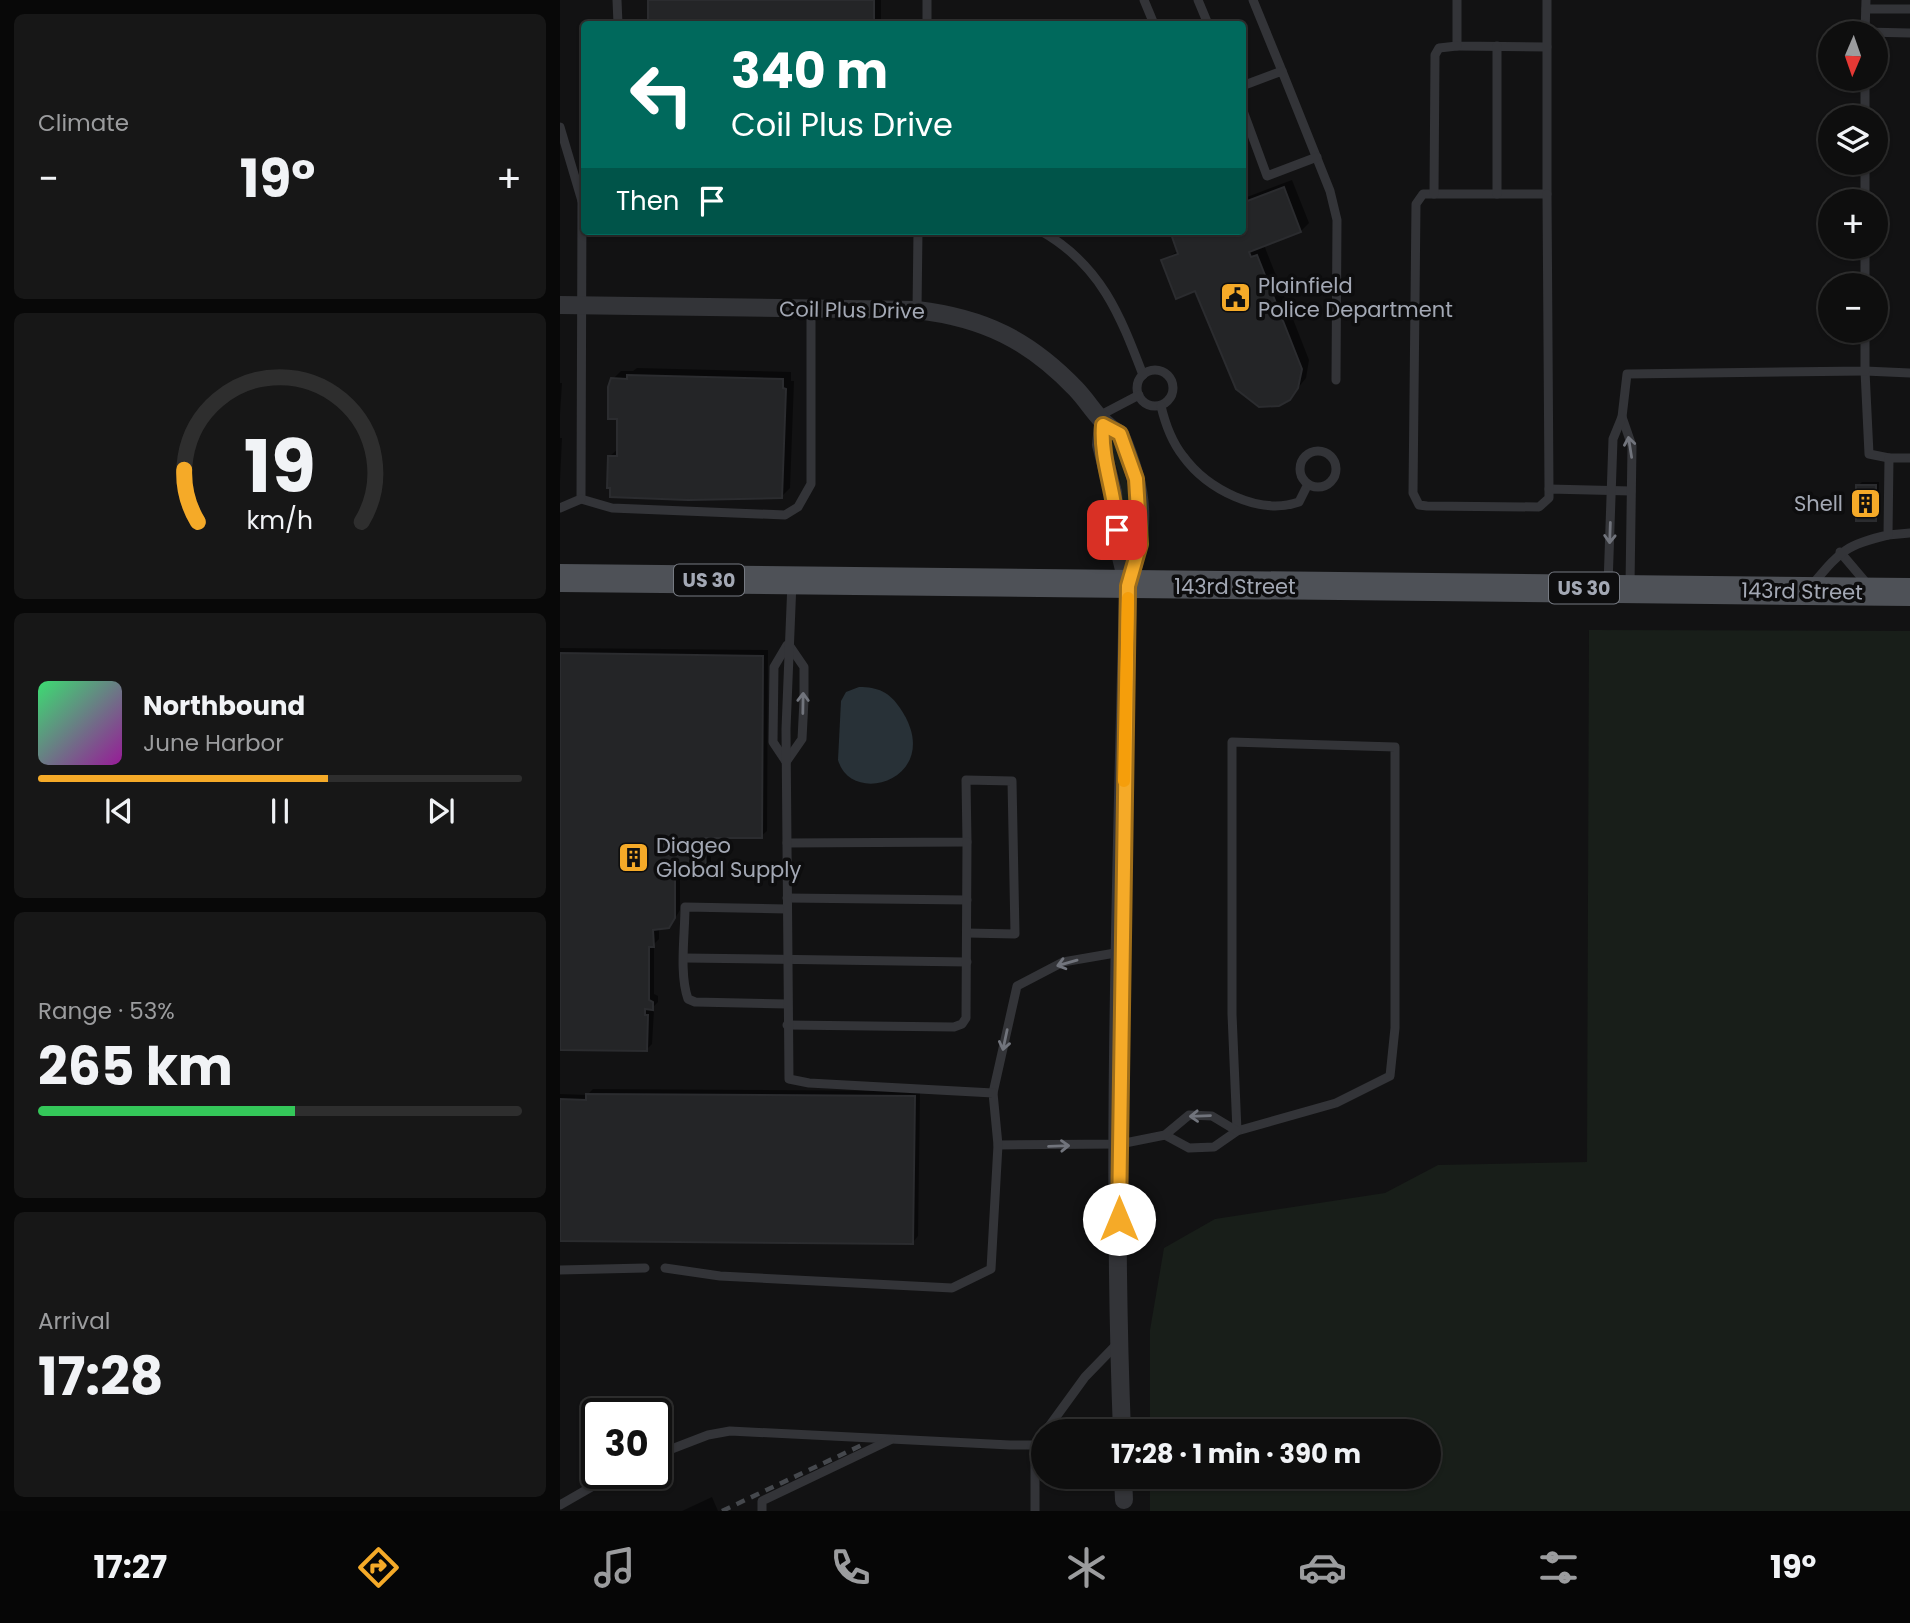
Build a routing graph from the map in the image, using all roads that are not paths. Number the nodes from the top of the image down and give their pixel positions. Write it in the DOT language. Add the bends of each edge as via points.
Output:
graph roads {
  1 [pos="617,0"];
  2 [pos="927,0"];
  3 [pos="1144,0"];
  4 [pos="1198,0"];
  5 [pos="1253,0"];
  6 [pos="1457,0"];
  7 [pos="1547,0"];
  8 [pos="1866,5"];
  9 [pos="1910,9"];
  10 [pos="618,21"];
  11 [pos="927,21"];
  12 [pos="1153,21"];
  13 [pos="1207,21"];
  14 [pos="1888,33"];
  15 [pos="1910,33"];
  16 [pos="1457,46"];
  17 [pos="1497,46"];
  18 [pos="1547,47"];
  19 [pos="1282,71"];
  20 [pos="1246,84"];
  21 [pos="1246,119"];
  22 [pos="560,127"];
  23 [pos="1317,157"];
  24 [pos="581,194"];
  25 [pos="1434,194"];
  26 [pos="1497,194"];
  27 [pos="1547,194"];
  28 [pos="582,235"];
  29 [pos="918,235"];
  30 [pos="1046,235"];
  31 [pos="560,305"];
  32 [pos="580,307"];
  33 [pos="811,308"];
  34 [pos="917,310"];
  35 [pos="1865,343"];
  36 [pos="1865,371"];
  37 [pos="1910,373"];
  38 [pos="1143,375"];
  39 [pos="1336,380"];
  40 [pos="1139,395"];
  41 [pos="1161,406"];
  42 [pos="1622,418"];
  43 [pos="1100,421"];
  44 [pos="1889,458"];
  45 [pos="1910,458"];
  46 [pos="1308,484"];
  47 [pos="1549,489"];
  48 [pos="1611,491"];
  49 [pos="1632,491"];
  50 [pos="581,499"];
  51 [pos="560,508"];
  52 [pos="1910,533"];
  53 [pos="1888,535"];
  54 [pos="1840,551"];
  55 [pos="560,578"];
  56 [pos="792,581"];
  57 [pos="1128,586"];
  58 [pos="1619,589"];
  59 [pos="1808,590"];
  60 [pos="1873,592"];
  61 [pos="1910,592"];
  62 [pos="788,644"];
  63 [pos="786,762"];
  64 [pos="967,842"];
  65 [pos="787,843"];
  66 [pos="787,898"];
  67 [pos="967,900"];
  68 [pos="787,909"];
  69 [pos="967,933"];
  70 [pos="1121,952"];
  71 [pos="685,958"];
  72 [pos="787,961"];
  73 [pos="967,962"];
  74 [pos="787,1004"];
  75 [pos="787,1026"];
  76 [pos="993,1093"];
  77 [pos="1237,1130"];
  78 [pos="1165,1135"];
  79 [pos="1120,1144"];
  80 [pos="998,1146"];
  81 [pos="645,1268"];
  82 [pos="665,1268"];
  83 [pos="560,1270"];
  84 [pos="1118,1343"];
  85 [pos="1054,1419"];
  86 [pos="1121,1419"];
  87 [pos="893,1439"];
  88 [pos="1031,1445"];
  89 [pos="672,1449"];
  90 [pos="588,1489"];
  91 [pos="1035,1489"];
  92 [pos="560,1505"];
  93 [pos="762,1511"];
  94 [pos="1035,1511"];
  1 -- 10 [label="lane"];
  2 -- 11 [label="lane"];
  3 -- 12 [label="lane"];
  4 -- 13 [label="lane"];
  5 -- 19 [label="lane"];
  6 -- 16 [label="lane"];
  7 -- 18 [label="lane"];
  8 -- 9 [label="lane"];
  14 -- 15 [label="lane"];
  16 -- 17 [label="lane"];
  16 -- 25 [label="lane" via="1439,48 1435,55"];
  17 -- 18 [label="lane"];
  17 -- 26 [label="lane"];
  18 -- 27 [label="lane"];
  19 -- 20 [label="lane"];
  19 -- 23 [label="lane"];
  21 -- 23 [label="lane" via="1267,176"];
  22 -- 24 [label="lane"];
  23 -- 39 [label="lane" via="1337,220"];
  25 -- 26 [label="lane"];
  25 -- 47 [label="lane" via="1423,194 1416,204 1414,500 1427,506 1539,507 1549,498"];
  26 -- 27 [label="lane"];
  27 -- 47 [label="lane"];
  28 -- 32 [label="lane"];
  29 -- 34 [label="lane"];
  30 -- 38 [label="lane" via="1078,258 1101,284 1127,329"];
  31 -- 32 [label="street, Coil Plus Drive"];
  32 -- 33 [label="street, Coil Plus Drive"];
  32 -- 50 [label="lane"];
  33 -- 34 [label="street, Coil Plus Drive"];
  33 -- 50 [label="lane" via="811,484 798,507 785,515 612,508"];
  34 -- 43 [label="street, Coil Plus Drive" via="966,317 1002,331 1046,358"];
  35 -- 36 [label="lane"];
  36 -- 37 [label="lane"];
  36 -- 42 [label="lane" via="1627,373"];
  36 -- 44 [label="lane" via="1869,454"];
  38 -- 40 [label="lane" via="1137,386"];
  38 -- 41 [label="lane" via="1159,370 1172,382 1171,399"];
  40 -- 41 [label="lane" via="1149,405"];
  40 -- 43 [label="lane"];
  41 -- 46 [label="lane" via="1183,457 1224,491 1265,505 1289,505 1299,502"];
  42 -- 48 [label="lane" via="1613,439"];
  49 -- 42 [label="lane, one-way" via="1632,446"];
  43 -- 57 [label="street, Coil Plus Drive"];
  43 -- 57 [label="street, Coil Plus Drive" via="1120,434 1136,479 1140,544"];
  44 -- 45 [label="lane"];
  44 -- 53 [label="lane"];
  46 -- 46 [label="lane" via="1300,470 1303,458 1313,451 1331,455 1336,466 1334,479 1325,486"];
  47 -- 48 [label="lane"];
  48 -- 49 [label="lane"];
  48 -- 58 [label="lane, one-way"];
  49 -- 58 [label="lane"];
  50 -- 51 [label="lane"];
  52 -- 53 [label="lane"];
  53 -- 54 [label="lane"];
  54 -- 59 [label="lane"];
  54 -- 60 [label="lane"];
  55 -- 56 [label="main road, 143rd Street / US 30"];
  56 -- 57 [label="main road, 143rd Street / US 30"];
  56 -- 62 [label="lane"];
  57 -- 58 [label="main road, 143rd Street / US 30"];
  57 -- 70 [label="street, Coil Plus Drive"];
  58 -- 59 [label="main road, 143rd Street / US 30"];
  59 -- 60 [label="main road, 143rd Street / US 30"];
  60 -- 61 [label="main road, 143rd Street / US 30"];
  62 -- 63 [label="lane"];
  62 -- 63 [label="lane" via="774,667 773,742"];
  63 -- 62 [label="lane, one-way" via="802,739 804,667"];
  63 -- 65 [label="lane"];
  64 -- 65 [label="lane"];
  64 -- 67 [label="lane"];
  64 -- 69 [label="lane" via="966,780 1012,781 1015,934"];
  65 -- 66 [label="lane"];
  66 -- 67 [label="lane"];
  66 -- 68 [label="lane"];
  67 -- 69 [label="lane"];
  68 -- 71 [label="lane" via="685,907"];
  68 -- 72 [label="lane"];
  69 -- 73 [label="lane"];
  70 -- 76 [label="lane, one-way" via="1063,962 1017,986"];
  70 -- 79 [label="street, Coil Plus Drive"];
  71 -- 72 [label="lane"];
  71 -- 74 [label="lane" via="688,999"];
  72 -- 73 [label="lane"];
  72 -- 74 [label="lane"];
  73 -- 75 [label="lane" via="966,1018 958,1026"];
  74 -- 75 [label="lane"];
  75 -- 76 [label="lane" via="789,1079"];
  76 -- 80 [label="lane"];
  77 -- 77 [label="lane" via="1336,1103 1390,1076 1395,1028 1395,747 1232,742 1232,1014"];
  77 -- 78 [label="lane" via="1214,1147 1189,1148"];
  77 -- 78 [label="lane, one-way" via="1212,1116 1189,1115"];
  78 -- 79 [label="lane"];
  80 -- 79 [label="lane, one-way"];
  79 -- 84 [label="street, Coil Plus Drive"];
  80 -- 82 [label="lane" via="990,1269 952,1289 720,1276"];
  81 -- 83 [label="lane"];
  84 -- 85 [label="lane"];
  84 -- 86 [label="street, Coil Plus Drive"];
  87 -- 88 [label="lane"];
  87 -- 89 [label="lane" via="730,1431"];
  87 -- 93 [label="lane" via="762,1501"];
  90 -- 92 [label="lane"];
  91 -- 94 [label="lane"];
}
